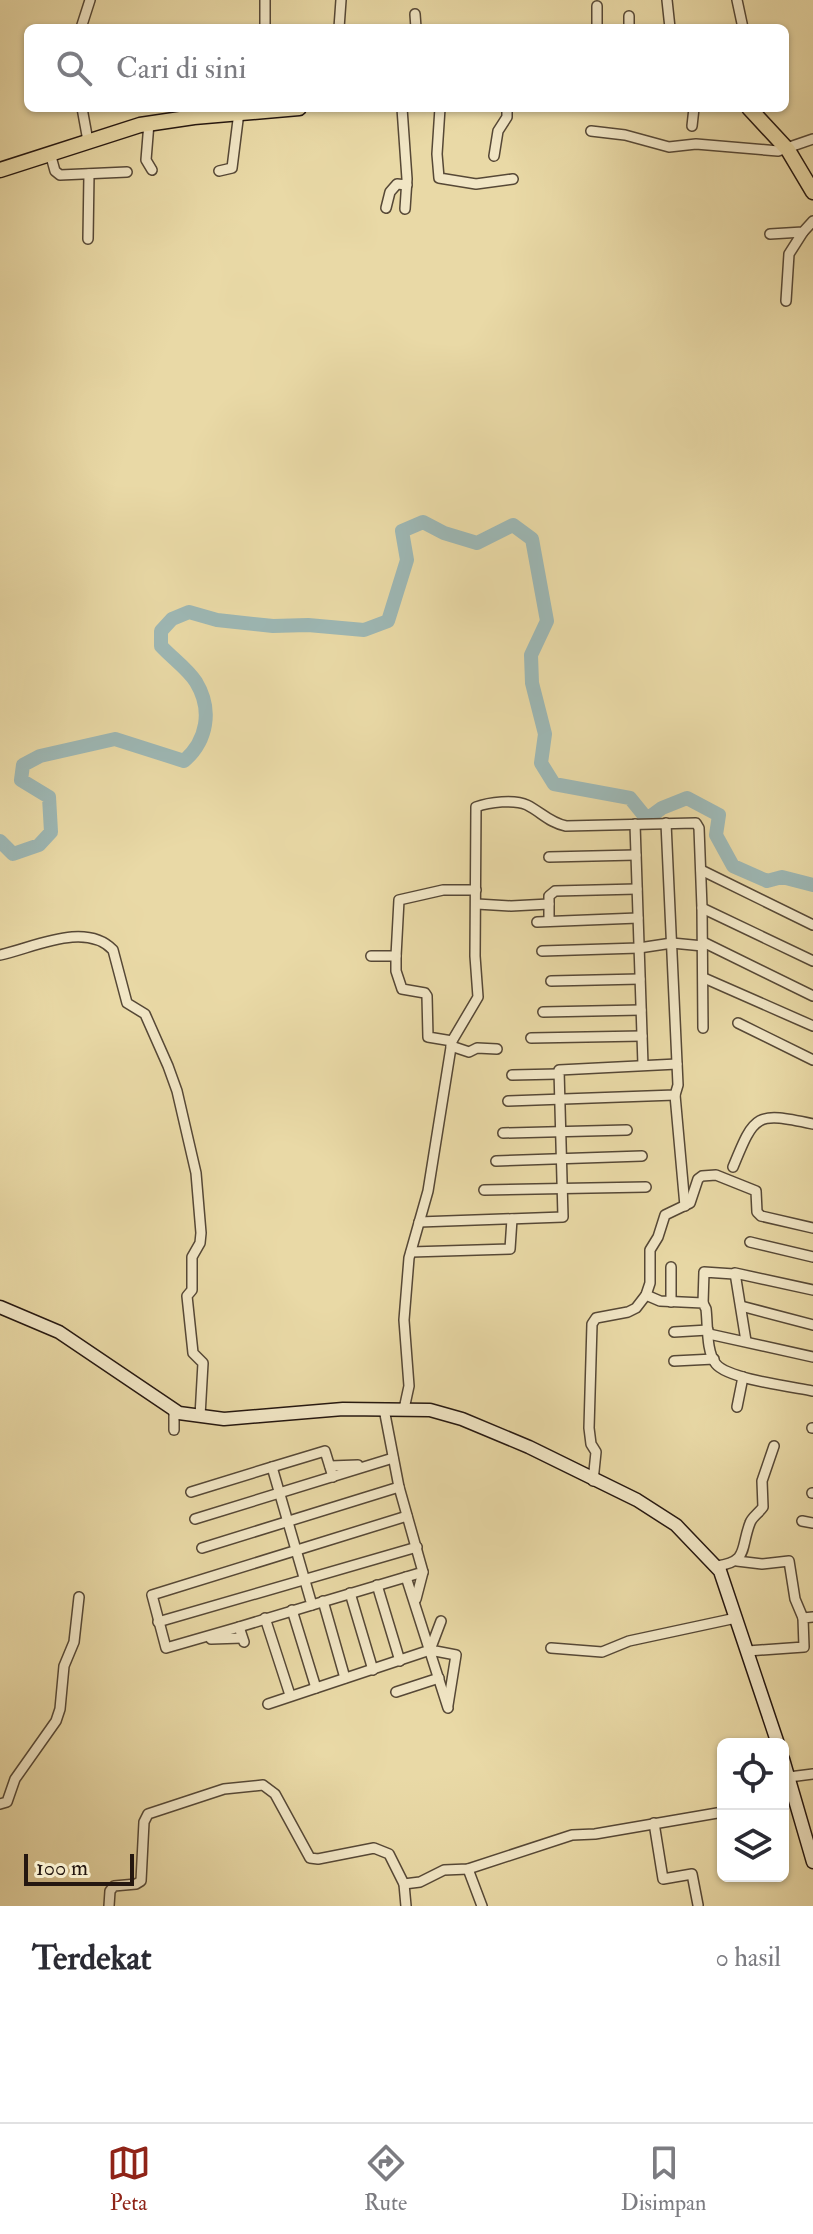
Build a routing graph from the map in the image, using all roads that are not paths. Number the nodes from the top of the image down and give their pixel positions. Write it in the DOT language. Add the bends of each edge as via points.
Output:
graph roads {
  1 [pos="90,0"];
  2 [pos="265,0"];
  3 [pos="341,0"];
  4 [pos="667,0"];
  5 [pos="737,0"];
  6 [pos="597,6"];
  7 [pos="415,14"];
  8 [pos="629,16"];
  9 [pos="82,24"];
  10 [pos="265,24"];
  11 [pos="339,24"];
  12 [pos="416,24"];
  13 [pos="597,24"];
  14 [pos="629,24"];
  15 [pos="670,24"];
  16 [pos="742,24"];
  17 [pos="83,112"];
  18 [pos="239,112"];
  19 [pos="402,112"];
  20 [pos="440,112"];
  21 [pos="507,112"];
  22 [pos="694,112"];
  23 [pos="753,112"];
  24 [pos="149,123"];
  25 [pos="692,126"];
  26 [pos="591,131"];
  27 [pos="813,139"];
  28 [pos="88,141"];
  29 [pos="788,150"];
  30 [pos="50,153"];
  31 [pos="494,156"];
  32 [pos="0,170"];
  33 [pos="152,170"];
  34 [pos="219,171"];
  35 [pos="127,172"];
  36 [pos="89,174"];
  37 [pos="513,179"];
  38 [pos="407,185"];
  39 [pos="813,192"];
  40 [pos="386,208"];
  41 [pos="405,209"];
  42 [pos="813,221"];
  43 [pos="803,232"];
  44 [pos="770,234"];
  45 [pos="88,239"];
  46 [pos="786,301"];
  47 [pos="666,823"];
  48 [pos="635,824"];
  49 [pos="636,855"];
  50 [pos="549,857"];
  51 [pos="701,870"];
  52 [pos="637,889"];
  53 [pos="476,890"];
  54 [pos="477,904"];
  55 [pos="549,904"];
  56 [pos="702,908"];
  57 [pos="638,918"];
  58 [pos="549,921"];
  59 [pos="537,922"];
  60 [pos="813,925"];
  61 [pos="672,943"];
  62 [pos="703,944"];
  63 [pos="639,948"];
  64 [pos="542,951"];
  65 [pos="0,955"];
  66 [pos="371,956"];
  67 [pos="396,956"];
  68 [pos="813,961"];
  69 [pos="704,978"];
  70 [pos="640,979"];
  71 [pos="551,981"];
  72 [pos="813,996"];
  73 [pos="641,1010"];
  74 [pos="543,1012"];
  75 [pos="738,1023"];
  76 [pos="813,1026"];
  77 [pos="703,1028"];
  78 [pos="642,1036"];
  79 [pos="531,1038"];
  80 [pos="451,1043"];
  81 [pos="497,1049"];
  82 [pos="813,1060"];
  83 [pos="677,1064"];
  84 [pos="643,1065"];
  85 [pos="558,1074"];
  86 [pos="512,1075"];
  87 [pos="675,1095"];
  88 [pos="560,1099"];
  89 [pos="508,1101"];
  90 [pos="813,1124"];
  91 [pos="627,1130"];
  92 [pos="561,1132"];
  93 [pos="503,1133"];
  94 [pos="642,1156"];
  95 [pos="562,1159"];
  96 [pos="496,1161"];
  97 [pos="733,1167"];
  98 [pos="646,1187"];
  99 [pos="563,1189"];
  100 [pos="484,1190"];
  101 [pos="685,1206"];
  102 [pos="512,1219"];
  103 [pos="419,1222"];
  104 [pos="813,1228"];
  105 [pos="750,1242"];
  106 [pos="411,1252"];
  107 [pos="813,1257"];
  108 [pos="671,1267"];
  109 [pos="734,1274"];
  110 [pos="813,1290"];
  111 [pos="646,1295"];
  112 [pos="671,1302"];
  113 [pos="703,1303"];
  114 [pos="741,1306"];
  115 [pos="0,1307"];
  116 [pos="813,1325"];
  117 [pos="674,1332"];
  118 [pos="709,1332"];
  119 [pos="746,1341"];
  120 [pos="813,1357"];
  121 [pos="714,1359"];
  122 [pos="674,1361"];
  123 [pos="743,1377"];
  124 [pos="813,1391"];
  125 [pos="737,1407"];
  126 [pos="384,1409"];
  127 [pos="404,1409"];
  128 [pos="174,1410"];
  129 [pos="200,1416"];
  130 [pos="174,1430"];
  131 [pos="774,1446"];
  132 [pos="393,1458"];
  133 [pos="371,1465"];
  134 [pos="330,1466"];
  135 [pos="272,1467"];
  136 [pos="333,1477"];
  137 [pos="593,1481"];
  138 [pos="399,1487"];
  139 [pos="191,1492"];
  140 [pos="280,1493"];
  141 [pos="407,1516"];
  142 [pos="195,1519"];
  143 [pos="288,1520"];
  144 [pos="417,1547"];
  145 [pos="202,1548"];
  146 [pos="297,1549"];
  147 [pos="737,1561"];
  148 [pos="717,1566"];
  149 [pos="423,1572"];
  150 [pos="406,1577"];
  151 [pos="305,1579"];
  152 [pos="377,1585"];
  153 [pos="350,1593"];
  154 [pos="79,1597"];
  155 [pos="415,1600"];
  156 [pos="323,1601"];
  157 [pos="312,1605"];
  158 [pos="292,1610"];
  159 [pos="265,1618"];
  160 [pos="736,1618"];
  161 [pos="808,1618"];
  162 [pos="441,1621"];
  163 [pos="158,1622"];
  164 [pos="239,1627"];
  165 [pos="199,1640"];
  166 [pos="809,1644"];
  167 [pos="551,1648"];
  168 [pos="430,1650"];
  169 [pos="748,1651"];
  170 [pos="400,1661"];
  171 [pos="373,1670"];
  172 [pos="345,1678"];
  173 [pos="439,1678"];
  174 [pos="316,1688"];
  175 [pos="396,1692"];
  176 [pos="290,1695"];
  177 [pos="268,1704"];
  178 [pos="776,1738"];
  179 [pos="813,1774"];
  180 [pos="789,1777"];
  181 [pos="789,1801"];
  182 [pos="0,1804"];
  183 [pos="717,1813"];
  184 [pos="654,1823"];
  185 [pos="813,1862"];
  186 [pos="468,1869"];
  187 [pos="404,1884"];
  188 [pos="698,1905"];
  189 [pos="109,1906"];
  190 [pos="406,1906"];
  191 [pos="482,1906"];
  1 -- 9 [label="street"];
  2 -- 10 [label="street"];
  3 -- 11 [label="street"];
  4 -- 15 [label="street"];
  5 -- 16 [label="street"];
  6 -- 13 [label="street"];
  7 -- 12 [label="street"];
  8 -- 14 [label="street"];
  17 -- 28 [label="street"];
  18 -- 24 [label="main road"];
  18 -- 34 [label="street" via="232,168"];
  19 -- 38 [label="street"];
  20 -- 37 [label="street" via="439,178 476,184"];
  21 -- 31 [label="street"];
  22 -- 25 [label="street"];
  23 -- 29 [label="main road"];
  24 -- 28 [label="main road"];
  24 -- 33 [label="street" via="146,160"];
  26 -- 29 [label="street" via="669,147"];
  27 -- 29 [label="street"];
  28 -- 30 [label="main road"];
  29 -- 39 [label="main road"];
  30 -- 32 [label="main road"];
  30 -- 36 [label="street" via="58,174"];
  35 -- 36 [label="street"];
  36 -- 45 [label="street"];
  38 -- 40 [label="street" via="393,188"];
  38 -- 41 [label="street"];
  42 -- 43 [label="street"];
  43 -- 44 [label="street"];
  43 -- 46 [label="street" via="789,254"];
  47 -- 48 [label="street"];
  47 -- 51 [label="street" via="698,826"];
  47 -- 61 [label="street"];
  48 -- 49 [label="street"];
  48 -- 53 [label="street" via="566,826 524,803 478,806"];
  49 -- 50 [label="street"];
  49 -- 52 [label="street"];
  51 -- 56 [label="street"];
  51 -- 60 [label="street"];
  52 -- 55 [label="street" via="555,891"];
  52 -- 57 [label="street"];
  53 -- 54 [label="street"];
  53 -- 67 [label="street" via="443,890 399,900"];
  54 -- 55 [label="street"];
  54 -- 80 [label="street" via="478,997"];
  55 -- 58 [label="street"];
  56 -- 62 [label="street"];
  56 -- 68 [label="street"];
  57 -- 58 [label="street"];
  57 -- 63 [label="street"];
  58 -- 59 [label="street"];
  61 -- 62 [label="street"];
  61 -- 63 [label="street"];
  61 -- 83 [label="street"];
  62 -- 69 [label="street"];
  62 -- 72 [label="street"];
  63 -- 64 [label="street"];
  63 -- 70 [label="street"];
  65 -- 129 [label="street" via="69,938 108,945 127,1003 145,1014 168,1066 198,1186 201,1233 187,1296 193,1353 203,1363"];
  66 -- 67 [label="street"];
  67 -- 80 [label="street" via="402,989 427,996 428,1037"];
  69 -- 76 [label="street"];
  69 -- 77 [label="street"];
  70 -- 71 [label="street"];
  70 -- 73 [label="street"];
  73 -- 74 [label="street"];
  73 -- 78 [label="street"];
  75 -- 82 [label="street"];
  78 -- 79 [label="street"];
  78 -- 84 [label="street"];
  80 -- 81 [label="street" via="469,1052"];
  80 -- 103 [label="street"];
  83 -- 84 [label="street"];
  83 -- 87 [label="street"];
  84 -- 85 [label="street" via="564,1068"];
  85 -- 86 [label="street"];
  85 -- 88 [label="street"];
  87 -- 88 [label="street"];
  87 -- 101 [label="street"];
  88 -- 89 [label="street"];
  88 -- 92 [label="street"];
  90 -- 97 [label="street" via="775,1116 757,1121"];
  91 -- 92 [label="street"];
  92 -- 93 [label="street"];
  92 -- 95 [label="street"];
  94 -- 95 [label="street"];
  95 -- 96 [label="street"];
  95 -- 99 [label="street"];
  98 -- 99 [label="street"];
  99 -- 100 [label="street"];
  99 -- 102 [label="street" via="563,1217"];
  101 -- 104 [label="street" via="698,1179 716,1175 756,1191 761,1216"];
  101 -- 111 [label="street" via="663,1219 650,1250"];
  102 -- 103 [label="street"];
  102 -- 106 [label="street" via="510,1249"];
  103 -- 106 [label="street"];
  105 -- 107 [label="street"];
  106 -- 127 [label="street"];
  108 -- 112 [label="street"];
  109 -- 110 [label="street"];
  109 -- 113 [label="street" via="704,1272"];
  109 -- 114 [label="street"];
  111 -- 112 [label="street"];
  111 -- 137 [label="street" via="636,1308 596,1318 592,1324"];
  112 -- 113 [label="street"];
  113 -- 118 [label="street"];
  114 -- 116 [label="street"];
  114 -- 119 [label="street"];
  115 -- 128 [label="street" via="59,1332"];
  117 -- 118 [label="street"];
  118 -- 119 [label="street"];
  118 -- 121 [label="street"];
  119 -- 120 [label="street"];
  121 -- 122 [label="street"];
  121 -- 123 [label="street"];
  123 -- 124 [label="street"];
  123 -- 125 [label="street"];
  126 -- 127 [label="street"];
  126 -- 129 [label="street"];
  126 -- 132 [label="street"];
  127 -- 137 [label="street" via="462,1419"];
  128 -- 129 [label="street"];
  128 -- 130 [label="street"];
  131 -- 147 [label="street" via="762,1481 763,1507 750,1522"];
  132 -- 133 [label="street"];
  132 -- 138 [label="street"];
  133 -- 134 [label="street"];
  133 -- 136 [label="street"];
  134 -- 135 [label="street" via="325,1451"];
  134 -- 136 [label="street"];
  135 -- 139 [label="street"];
  135 -- 140 [label="street"];
  136 -- 140 [label="street"];
  137 -- 148 [label="street" via="676,1525"];
  138 -- 141 [label="street"];
  138 -- 143 [label="street"];
  140 -- 142 [label="street"];
  140 -- 143 [label="street"];
  141 -- 144 [label="street"];
  141 -- 146 [label="street"];
  143 -- 145 [label="street"];
  143 -- 146 [label="street"];
  144 -- 149 [label="street"];
  144 -- 151 [label="street"];
  146 -- 151 [label="street"];
  146 -- 163 [label="street" via="155,1592 151,1598"];
  147 -- 148 [label="street"];
  147 -- 161 [label="street" via="789,1561 795,1599"];
  148 -- 160 [label="street"];
  149 -- 150 [label="street"];
  149 -- 155 [label="street"];
  150 -- 152 [label="street"];
  150 -- 155 [label="street"];
  151 -- 157 [label="street"];
  151 -- 163 [label="street"];
  152 -- 153 [label="street"];
  152 -- 170 [label="street"];
  153 -- 156 [label="street"];
  153 -- 171 [label="street"];
  154 -- 182 [label="street" via="56,1721 15,1779 7,1802"];
  155 -- 168 [label="street"];
  156 -- 157 [label="street"];
  156 -- 172 [label="street"];
  157 -- 158 [label="street"];
  158 -- 159 [label="street"];
  158 -- 174 [label="street"];
  159 -- 164 [label="street"];
  159 -- 176 [label="street"];
  160 -- 167 [label="street" via="629,1641 602,1652"];
  160 -- 169 [label="street"];
  161 -- 166 [label="street"];
  162 -- 168 [label="street"];
  163 -- 165 [label="street" via="166,1648"];
  164 -- 165 [label="street"];
  164 -- 165 [label="street" via="243,1640"];
  166 -- 169 [label="street"];
  168 -- 170 [label="street"];
  168 -- 173 [label="street"];
  168 -- 173 [label="street" via="456,1655 448,1708"];
  169 -- 178 [label="street"];
  170 -- 171 [label="street"];
  171 -- 172 [label="street"];
  172 -- 174 [label="street"];
  173 -- 175 [label="street"];
  174 -- 176 [label="street"];
  176 -- 177 [label="street"];
  179 -- 180 [label="street"];
  181 -- 185 [label="street"];
  183 -- 184 [label="street"];
  184 -- 186 [label="street" via="572,1835"];
  184 -- 188 [label="street" via="663,1879 692,1874"];
  186 -- 187 [label="street" via="444,1870"];
  186 -- 191 [label="street"];
  187 -- 189 [label="street" via="383,1851 310,1858 275,1794 263,1785 224,1789 148,1814 141,1881 114,1886"];
  187 -- 190 [label="street"];
}
